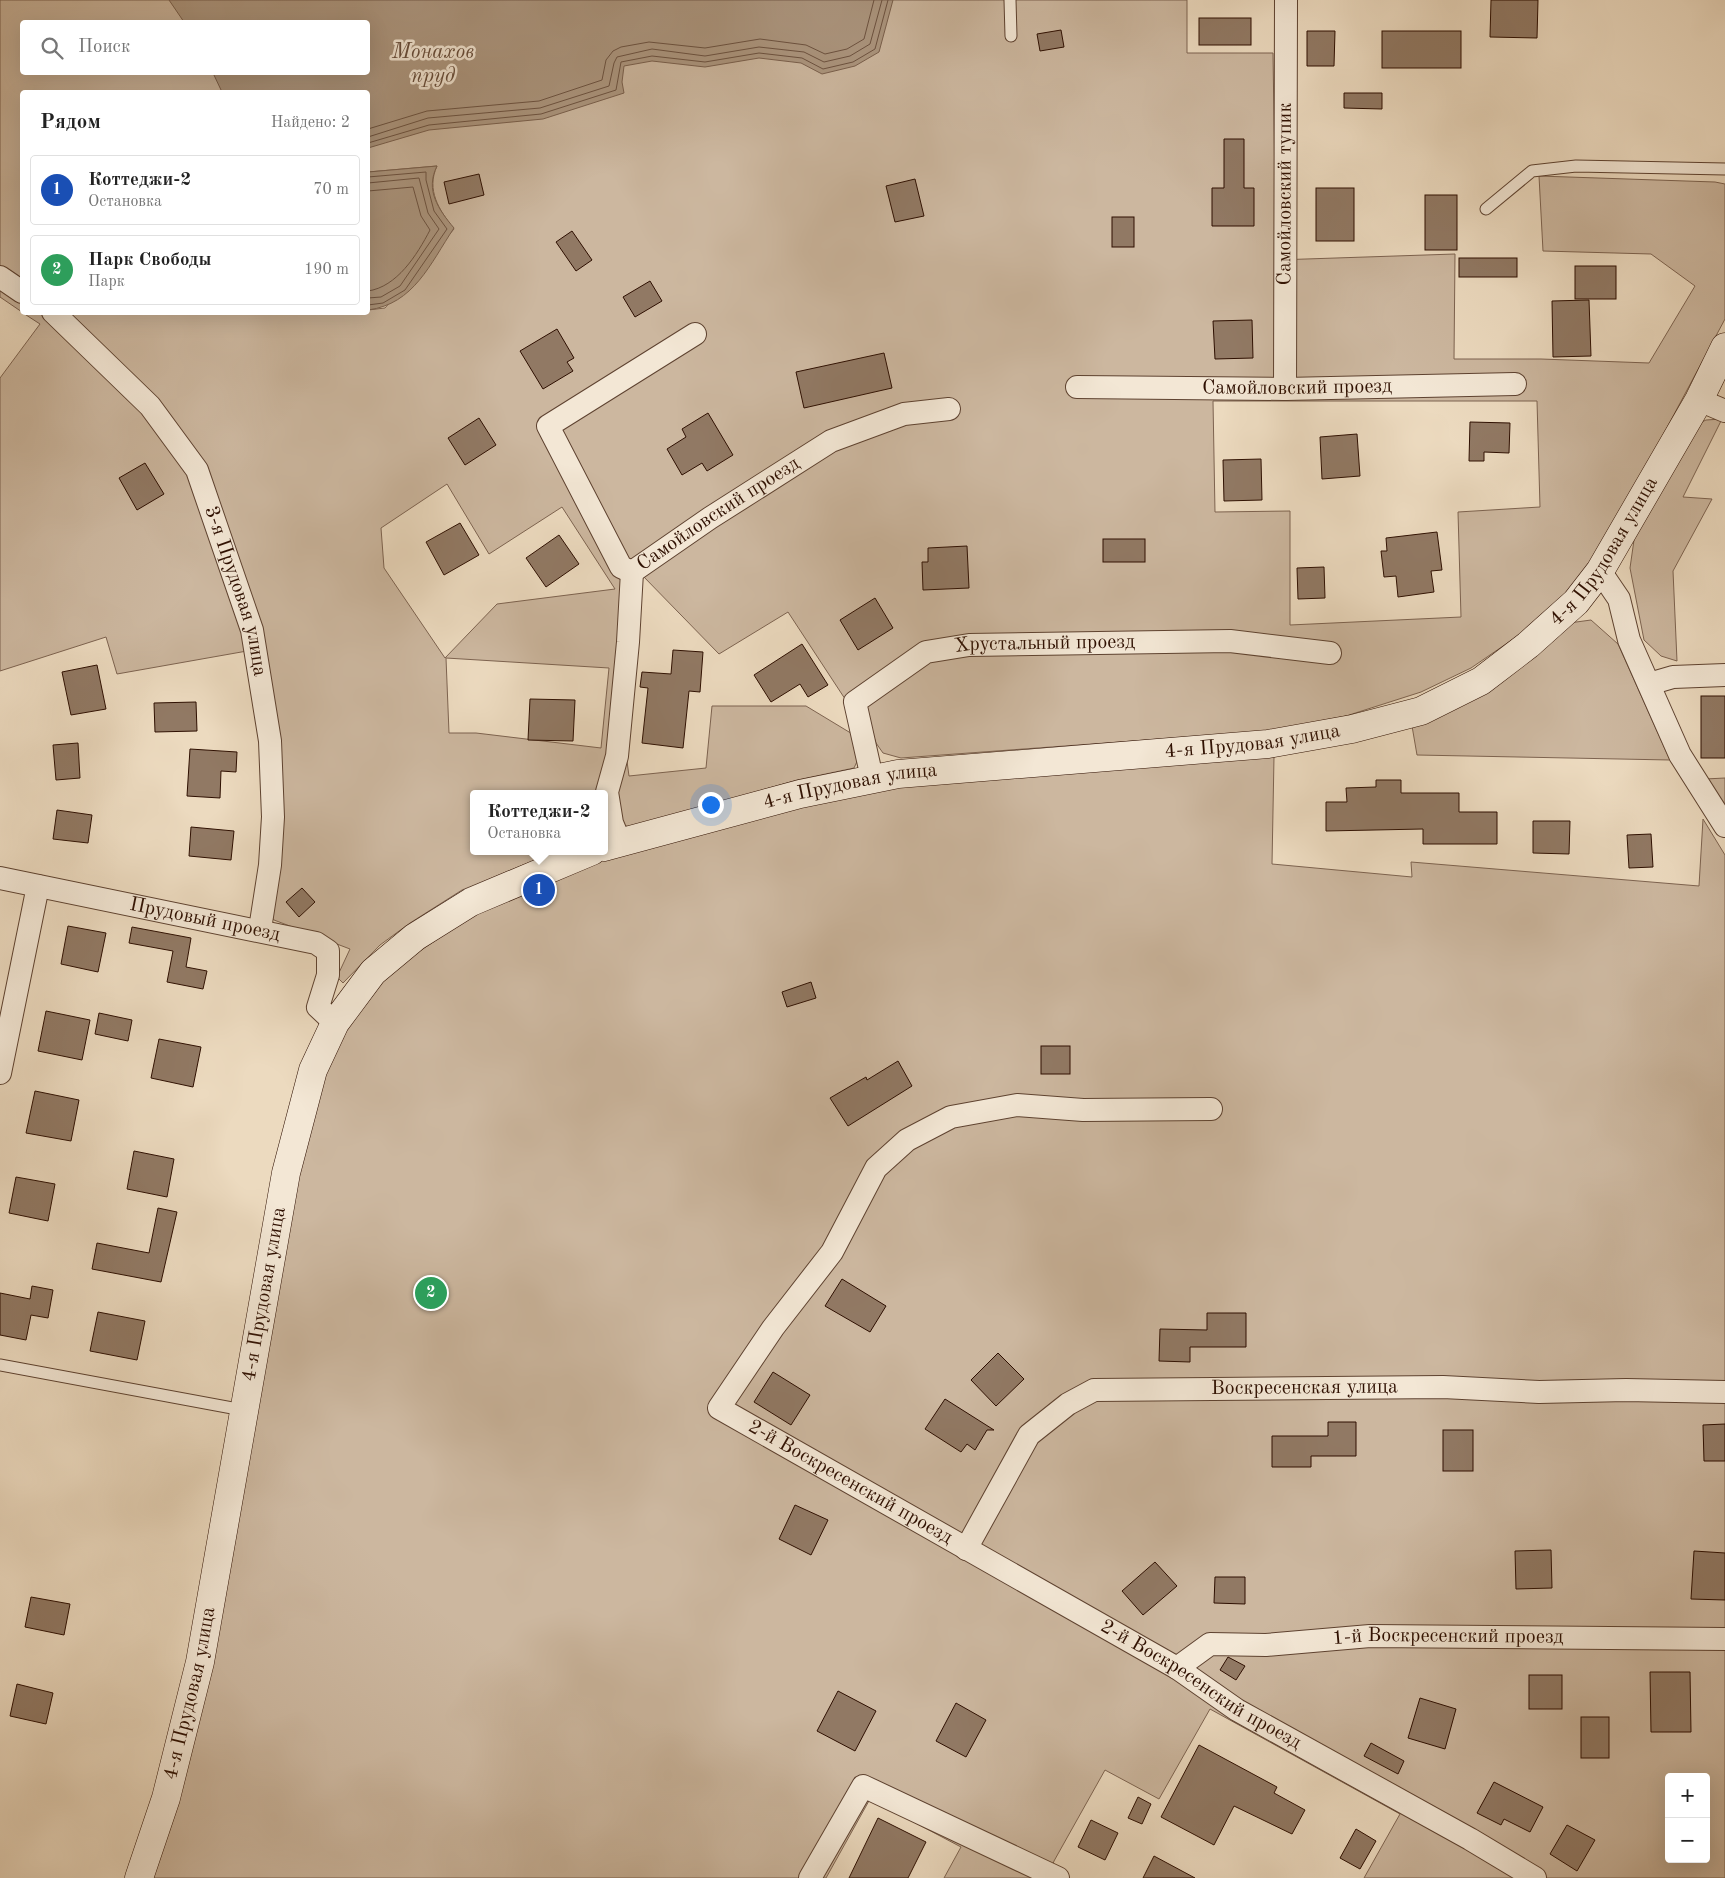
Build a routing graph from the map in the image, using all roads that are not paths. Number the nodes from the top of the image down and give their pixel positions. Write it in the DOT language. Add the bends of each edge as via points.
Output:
graph roads {
  1 [pos="1010,0"];
  2 [pos="1286,0"];
  3 [pos="1011,36"];
  4 [pos="1725,169"];
  5 [pos="1486,209"];
  6 [pos="0,277"];
  7 [pos="20,291"];
  8 [pos="56,315"];
  9 [pos="695,334"];
  10 [pos="1725,347"];
  11 [pos="1515,384"];
  12 [pos="1078,387"];
  13 [pos="1285,389"];
  14 [pos="1699,400"];
  15 [pos="949,409"];
  16 [pos="1725,411"];
  17 [pos="1600,571"];
  18 [pos="632,572"];
  19 [pos="1330,653"];
  20 [pos="1725,675"];
  21 [pos="1649,684"];
  22 [pos="872,778"];
  23 [pos="607,790"];
  24 [pos="608,802"];
  25 [pos="1725,826"];
  26 [pos="612,844"];
  27 [pos="582,855"];
  28 [pos="0,878"];
  29 [pos="38,886"];
  30 [pos="260,929"];
  31 [pos="335,1023"];
  32 [pos="0,1073"];
  33 [pos="1212,1109"];
  34 [pos="0,1365"];
  35 [pos="1725,1392"];
  36 [pos="243,1410"];
  37 [pos="966,1549"];
  38 [pos="1725,1639"];
  39 [pos="1177,1668"];
  40 [pos="139,1878"];
  41 [pos="810,1878"];
  42 [pos="1058,1878"];
  43 [pos="1535,1878"];
  1 -- 3 [label="lane"];
  2 -- 13 [label="street, Самойловский тупик"];
  4 -- 5 [label="lane" via="1576,166 1532,171"];
  6 -- 7 [label="street"];
  8 -- 30 [label="street, 3-я Прудовая улица" via="150,406 197,470 252,630 270,742 273,817 270,865"];
  9 -- 18 [label="street" via="548,426 621,567"];
  10 -- 14 [label="main road, 4-я Прудовая улица"];
  11 -- 13 [label="street, Самойловский проезд"];
  12 -- 13 [label="street, Самойловский проезд"];
  14 -- 16 [label="street"];
  14 -- 17 [label="main road, 4-я Прудовая улица"];
  15 -- 18 [label="street, Самойловский проезд" via="904,414 831,440"];
  17 -- 21 [label="street" via="1620,598 1629,640"];
  17 -- 22 [label="main road, 4-я Прудовая улица" via="1576,602 1528,645 1481,681 1421,711 1352,729 1268,744 983,765"];
  18 -- 23 [label="street, Самойловский проезд" via="617,756"];
  19 -- 22 [label="street, Хрустальный проезд" via="1230,641 969,645 926,652 855,702"];
  20 -- 21 [label="street" via="1673,677"];
  21 -- 25 [label="street" via="1680,755"];
  22 -- 26 [label="main road, 4-я Прудовая улица"];
  24 -- 26 [label="street, Самойловский проезд"];
  27 -- 31 [label="main road, 4-я Прудовая улица" via="470,902 415,938 373,972"];
  28 -- 29 [label="street, Прудовый проезд"];
  29 -- 30 [label="street, Прудовый проезд"];
  29 -- 32 [label="street"];
  30 -- 31 [label="street, Прудовый проезд" via="316,943 328,951 328,975 318,1007"];
  31 -- 36 [label="main road, 4-я Прудовая улица" via="313,1070 286,1173"];
  33 -- 37 [label="street, 2-й Воскресенский проезд" via="1083,1110 1017,1105 951,1117 908,1140 876,1168 832,1252 772,1328 719,1408"];
  34 -- 36 [label="lane"];
  35 -- 37 [label="street, Воскресенская улица" via="1539,1392 1443,1387 1094,1390 1068,1404 1029,1435"];
  36 -- 40 [label="main road, 4-я Прудовая улица" via="200,1662 166,1798"];
  37 -- 39 [label="street, 2-й Воскресенский проезд"];
  38 -- 39 [label="street, 1-й Воскресенский проезд" via="1370,1636 1266,1645 1210,1644"];
  39 -- 43 [label="street, 2-й Воскресенский проезд" via="1237,1710"];
  41 -- 42 [label="street" via="863,1786"];
}
